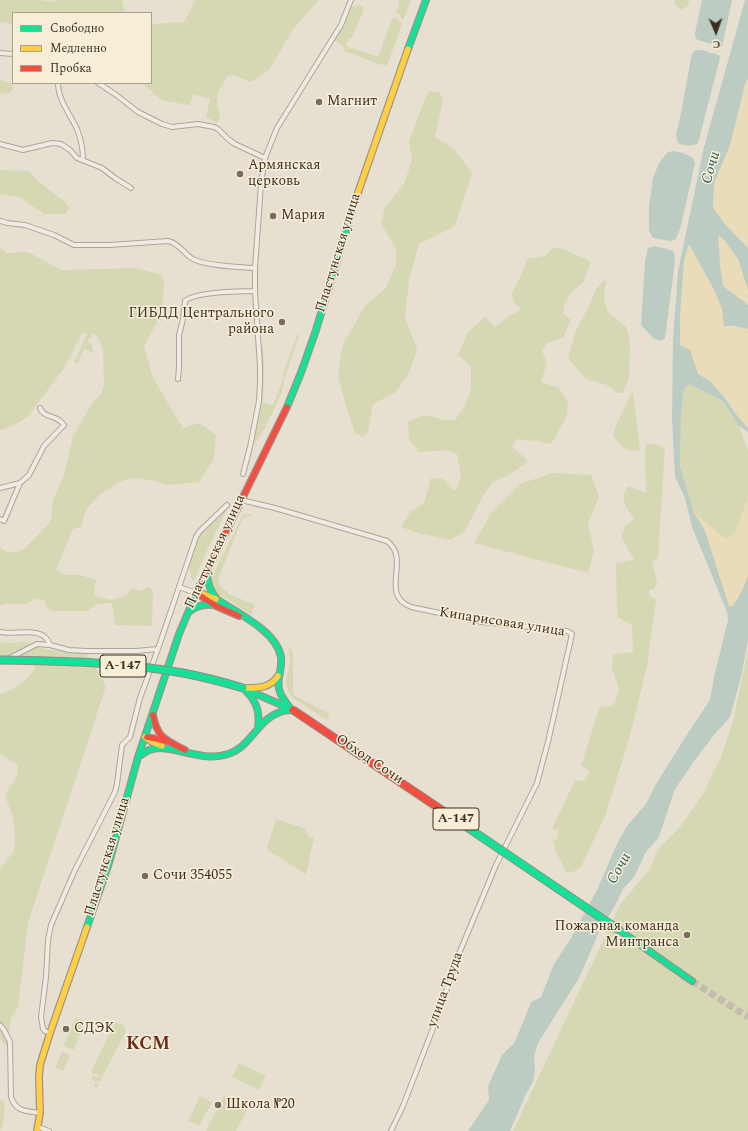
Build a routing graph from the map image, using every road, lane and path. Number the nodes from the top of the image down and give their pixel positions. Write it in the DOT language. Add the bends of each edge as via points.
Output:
graph roads {
  1 [pos="351,0"];
  2 [pos="426,0"];
  3 [pos="0,53"];
  4 [pos="12,54"];
  5 [pos="58,84"];
  6 [pos="100,84"];
  7 [pos="0,144"];
  8 [pos="265,158"];
  9 [pos="84,160"];
  10 [pos="131,188"];
  11 [pos="1,221"];
  12 [pos="255,268"];
  13 [pos="255,291"];
  14 [pos="178,379"];
  15 [pos="40,408"];
  16 [pos="243,474"];
  17 [pos="20,483"];
  18 [pos="0,488"];
  19 [pos="241,500"];
  20 [pos="227,505"];
  21 [pos="0,519"];
  22 [pos="207,570"];
  23 [pos="179,587"];
  24 [pos="196,593"];
  25 [pos="216,603"];
  26 [pos="187,614"];
  27 [pos="0,632"];
  28 [pos="50,645"];
  29 [pos="158,649"];
  30 [pos="0,661"];
  31 [pos="279,675"];
  32 [pos="243,688"];
  33 [pos="292,710"];
  34 [pos="153,713"];
  35 [pos="258,729"];
  36 [pos="145,737"];
  37 [pos="165,744"];
  38 [pos="138,757"];
  39 [pos="504,849"];
  40 [pos="692,981"];
  41 [pos="0,1025"];
  42 [pos="50,1033"];
  43 [pos="40,1113"];
  44 [pos="38,1129"];
  45 [pos="49,1131"];
  46 [pos="391,1131"];
  1 -- 8 [label="street, Пластунская улица" via="341,25 277,128"];
  2 -- 19 [label="main road, Пластунская улица" via="352,208 302,370"];
  3 -- 4 [label="street"];
  5 -- 9 [label="street" via="61,100 80,138"];
  6 -- 8 [label="street" via="138,112 162,124 172,127 198,124 214,127 235,144"];
  7 -- 9 [label="street" via="28,150 58,142 66,146 77,158"];
  8 -- 12 [label="street, Пластунская улица"];
  9 -- 10 [label="street" via="102,168"];
  11 -- 12 [label="street" via="25,225 74,245 168,241 175,243 187,256 200,262"];
  12 -- 13 [label="street, Пластунская улица"];
  13 -- 14 [label="street" via="209,294 191,297 185,301 179,335"];
  13 -- 16 [label="street, Пластунская улица" via="259,345 259,400"];
  15 -- 17 [label="street" via="41,412 59,419 64,425 44,446 29,475"];
  17 -- 18 [label="street"];
  17 -- 21 [label="street" via="4,520"];
  19 -- 22 [label="main road, Пластунская улица"];
  19 -- 39 [label="street, Кипарисовая улица" via="387,541 394,548 397,560 396,592 401,602 411,607 482,622 567,631 572,634 537,783"];
  20 -- 23 [label="street" via="196,537"];
  22 -- 24 [label="main road, Пластунская улица"];
  22 -- 25 [label="main road, А-147" via="208,585"];
  23 -- 24 [label="street"];
  23 -- 29 [label="street"];
  24 -- 25 [label="main road, А-147" via="203,594"];
  24 -- 26 [label="main road, Пластунская улица"];
  25 -- 26 [label="main road" via="194,608"];
  25 -- 31 [label="main road, А-147" via="254,623 270,636 279,648 282,661"];
  26 -- 34 [label="main road, Пластунская улица"];
  27 -- 28 [label="street" via="39,634 46,638"];
  28 -- 29 [label="street" via="86,652"];
  28 -- 30 [label="street" via="37,644"];
  29 -- 42 [label="street" via="140,698 130,737 122,745 115,792 75,870 51,925 41,1017 43,1029"];
  30 -- 32 [label="main road, Обход Сочи / А-147, bridge" via="85,663 170,670 220,680"];
  31 -- 32 [label="main road, А-147" via="270,686"];
  31 -- 33 [label="main road, А-147" via="279,690"];
  32 -- 33 [label="main road, Обход Сочи / А-147"];
  32 -- 35 [label="main road" via="253,697 258,708"];
  33 -- 35 [label="main road" via="268,717"];
  33 -- 40 [label="main road, Обход Сочи / А-147, bridge" via="334,736"];
  34 -- 36 [label="main road, Пластунская улица"];
  34 -- 37 [label="main road" via="156,729"];
  35 -- 37 [label="main road" via="246,744 230,754 221,756 193,754"];
  36 -- 37 [label="main road"];
  36 -- 38 [label="main road, Пластунская улица"];
  37 -- 38 [label="main road" via="150,749"];
  38 -- 42 [label="main road, Пластунская улица" via="109,863"];
  39 -- 46 [label="street, улица Труда" via="458,956 437,1018"];
  41 -- 43 [label="street" via="10,1042 13,1102 23,1111"];
  42 -- 43 [label="main road, Пластунская улица" via="40,1065"];
  43 -- 44 [label="main road, Пластунская улица"];
  44 -- 45 [label="street"];
}
